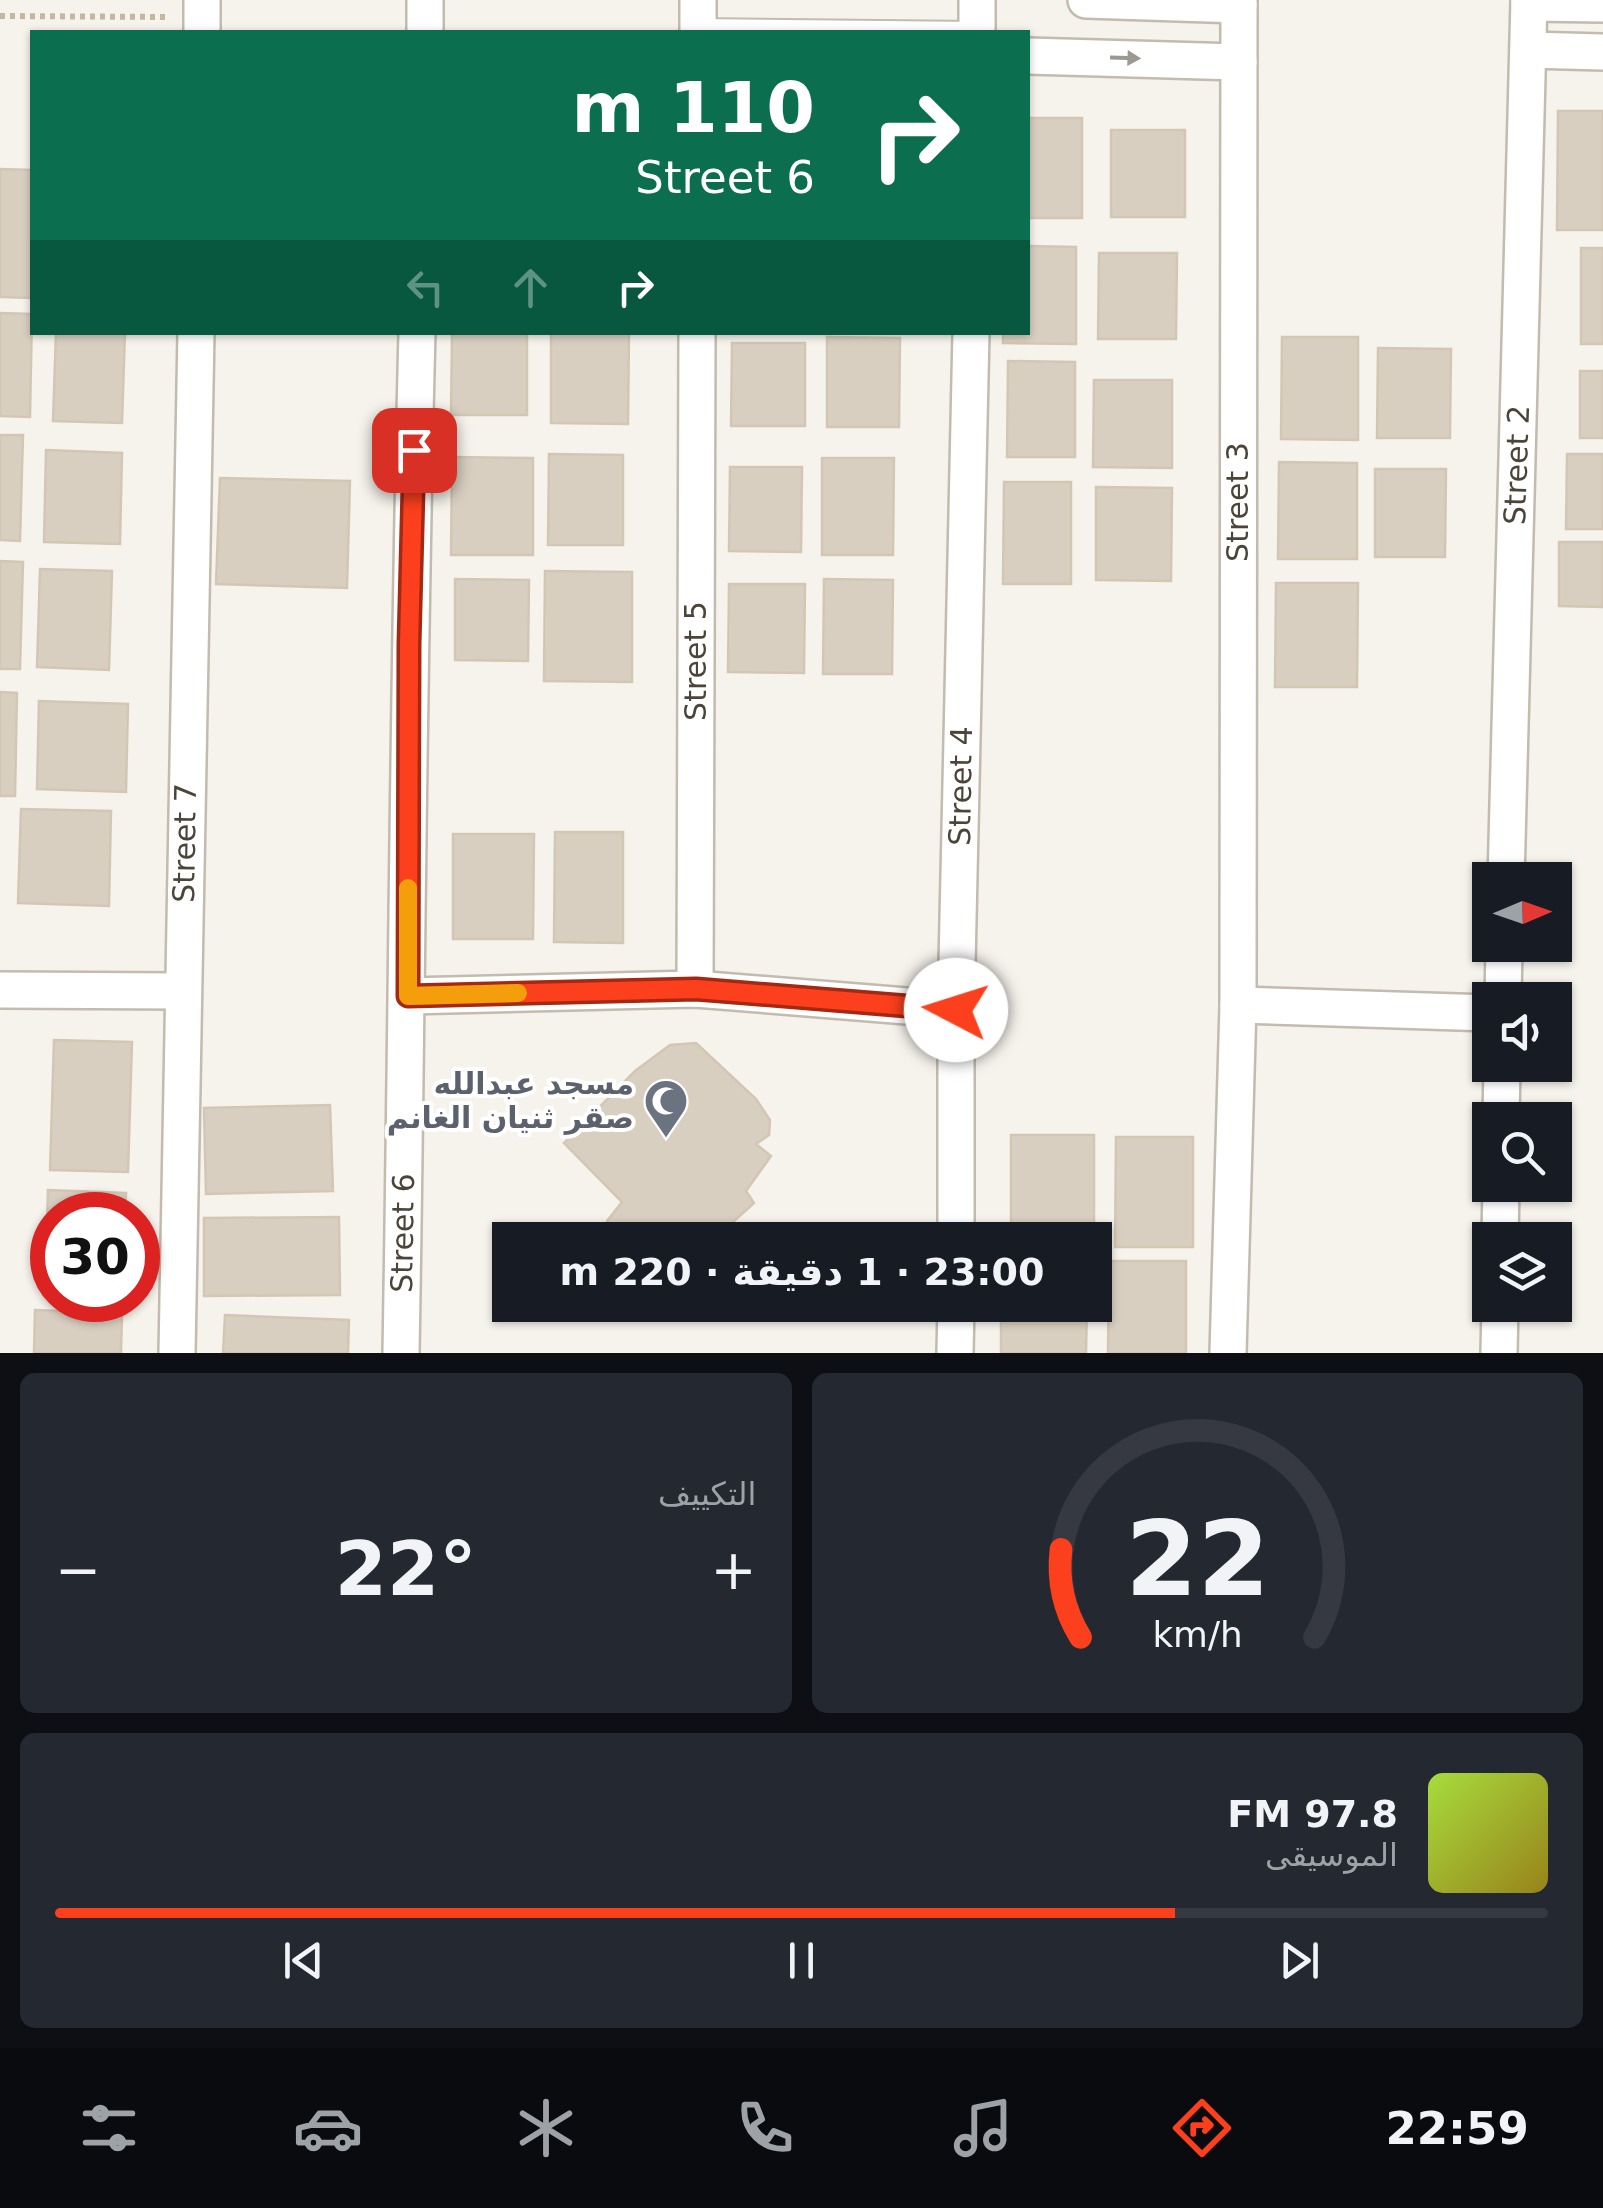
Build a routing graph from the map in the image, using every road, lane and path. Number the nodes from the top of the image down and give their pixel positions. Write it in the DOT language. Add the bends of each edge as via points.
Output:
graph roads {
  1 [pos="425,0"];
  2 [pos="1086,0"];
  3 [pos="1529,1"];
  4 [pos="1239,2"];
  5 [pos="1603,4"];
  6 [pos="0,16"];
  7 [pos="202,17"];
  8 [pos="698,20"];
  9 [pos="977,21"];
  10 [pos="425,30"];
  11 [pos="1528,50"];
  12 [pos="1603,52"];
  13 [pos="1030,56"];
  14 [pos="1239,62"];
  15 [pos="196,335"];
  16 [pos="417,335"];
  17 [pos="697,335"];
  18 [pos="971,335"];
  19 [pos="1506,862"];
  20 [pos="696,989"];
  21 [pos="0,990"];
  22 [pos="182,991"];
  23 [pos="408,996"];
  24 [pos="1238,1004"];
  25 [pos="956,1010"];
  26 [pos="1472,1013"];
  27 [pos="956,1222"];
  28 [pos="956,1322"];
  29 [pos="1500,1322"];
  30 [pos="177,1353"];
  31 [pos="401,1353"];
  32 [pos="955,1353"];
  33 [pos="1228,1353"];
  34 [pos="1499,1353"];
  1 -- 10 [label="street"];
  2 -- 4 [label="street"];
  3 -- 5 [label="street, Street 2"];
  3 -- 11 [label="street, Street 2"];
  4 -- 14 [label="street, Street 3"];
  6 -- 7 [label="path"];
  8 -- 9 [label="lane"];
  11 -- 12 [label="street"];
  11 -- 19 [label="street, Street 2"];
  13 -- 14 [label="street, one-way"];
  14 -- 24 [label="street, Street 3"];
  15 -- 22 [label="street, Street 7"];
  16 -- 23 [label="street, Street 6"];
  17 -- 20 [label="street, Street 5"];
  18 -- 25 [label="street, Street 4"];
  20 -- 23 [label="street"];
  20 -- 25 [label="street"];
  21 -- 22 [label="street"];
  22 -- 30 [label="street, Street 7"];
  23 -- 31 [label="street, Street 6"];
  24 -- 26 [label="street"];
  24 -- 33 [label="street, Street 3"];
  25 -- 27 [label="street, Street 4"];
  28 -- 32 [label="street"];
  29 -- 34 [label="street"];
}
